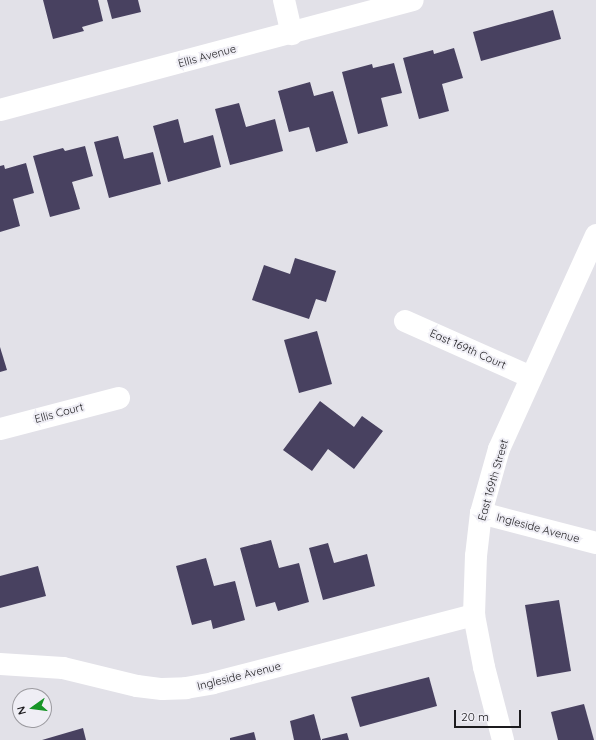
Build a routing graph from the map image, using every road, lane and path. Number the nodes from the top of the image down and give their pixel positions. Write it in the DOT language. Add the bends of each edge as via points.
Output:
graph roads {
  1 [pos="284,0"];
  2 [pos="413,0"];
  3 [pos="292,34"];
  4 [pos="0,110"];
  5 [pos="596,235"];
  6 [pos="405,321"];
  7 [pos="530,377"];
  8 [pos="119,398"];
  9 [pos="0,429"];
  10 [pos="481,513"];
  11 [pos="596,543"];
  12 [pos="474,615"];
  13 [pos="0,664"];
  14 [pos="503,740"];
  1 -- 3 [label="street"];
  2 -- 3 [label="street, Ellis Avenue"];
  3 -- 4 [label="street, Ellis Avenue"];
  5 -- 7 [label="street, East 169th Street"];
  6 -- 7 [label="street, East 169th Court"];
  7 -- 10 [label="street, East 169th Street" via="499,450"];
  8 -- 9 [label="street, Ellis Court"];
  10 -- 11 [label="street, Ingleside Avenue"];
  10 -- 12 [label="street, East 169th Street" via="476,556"];
  12 -- 13 [label="street, Ingleside Avenue" via="186,688 138,686 63,668"];
  12 -- 14 [label="street, East 169th Street" via="484,667"];
}
